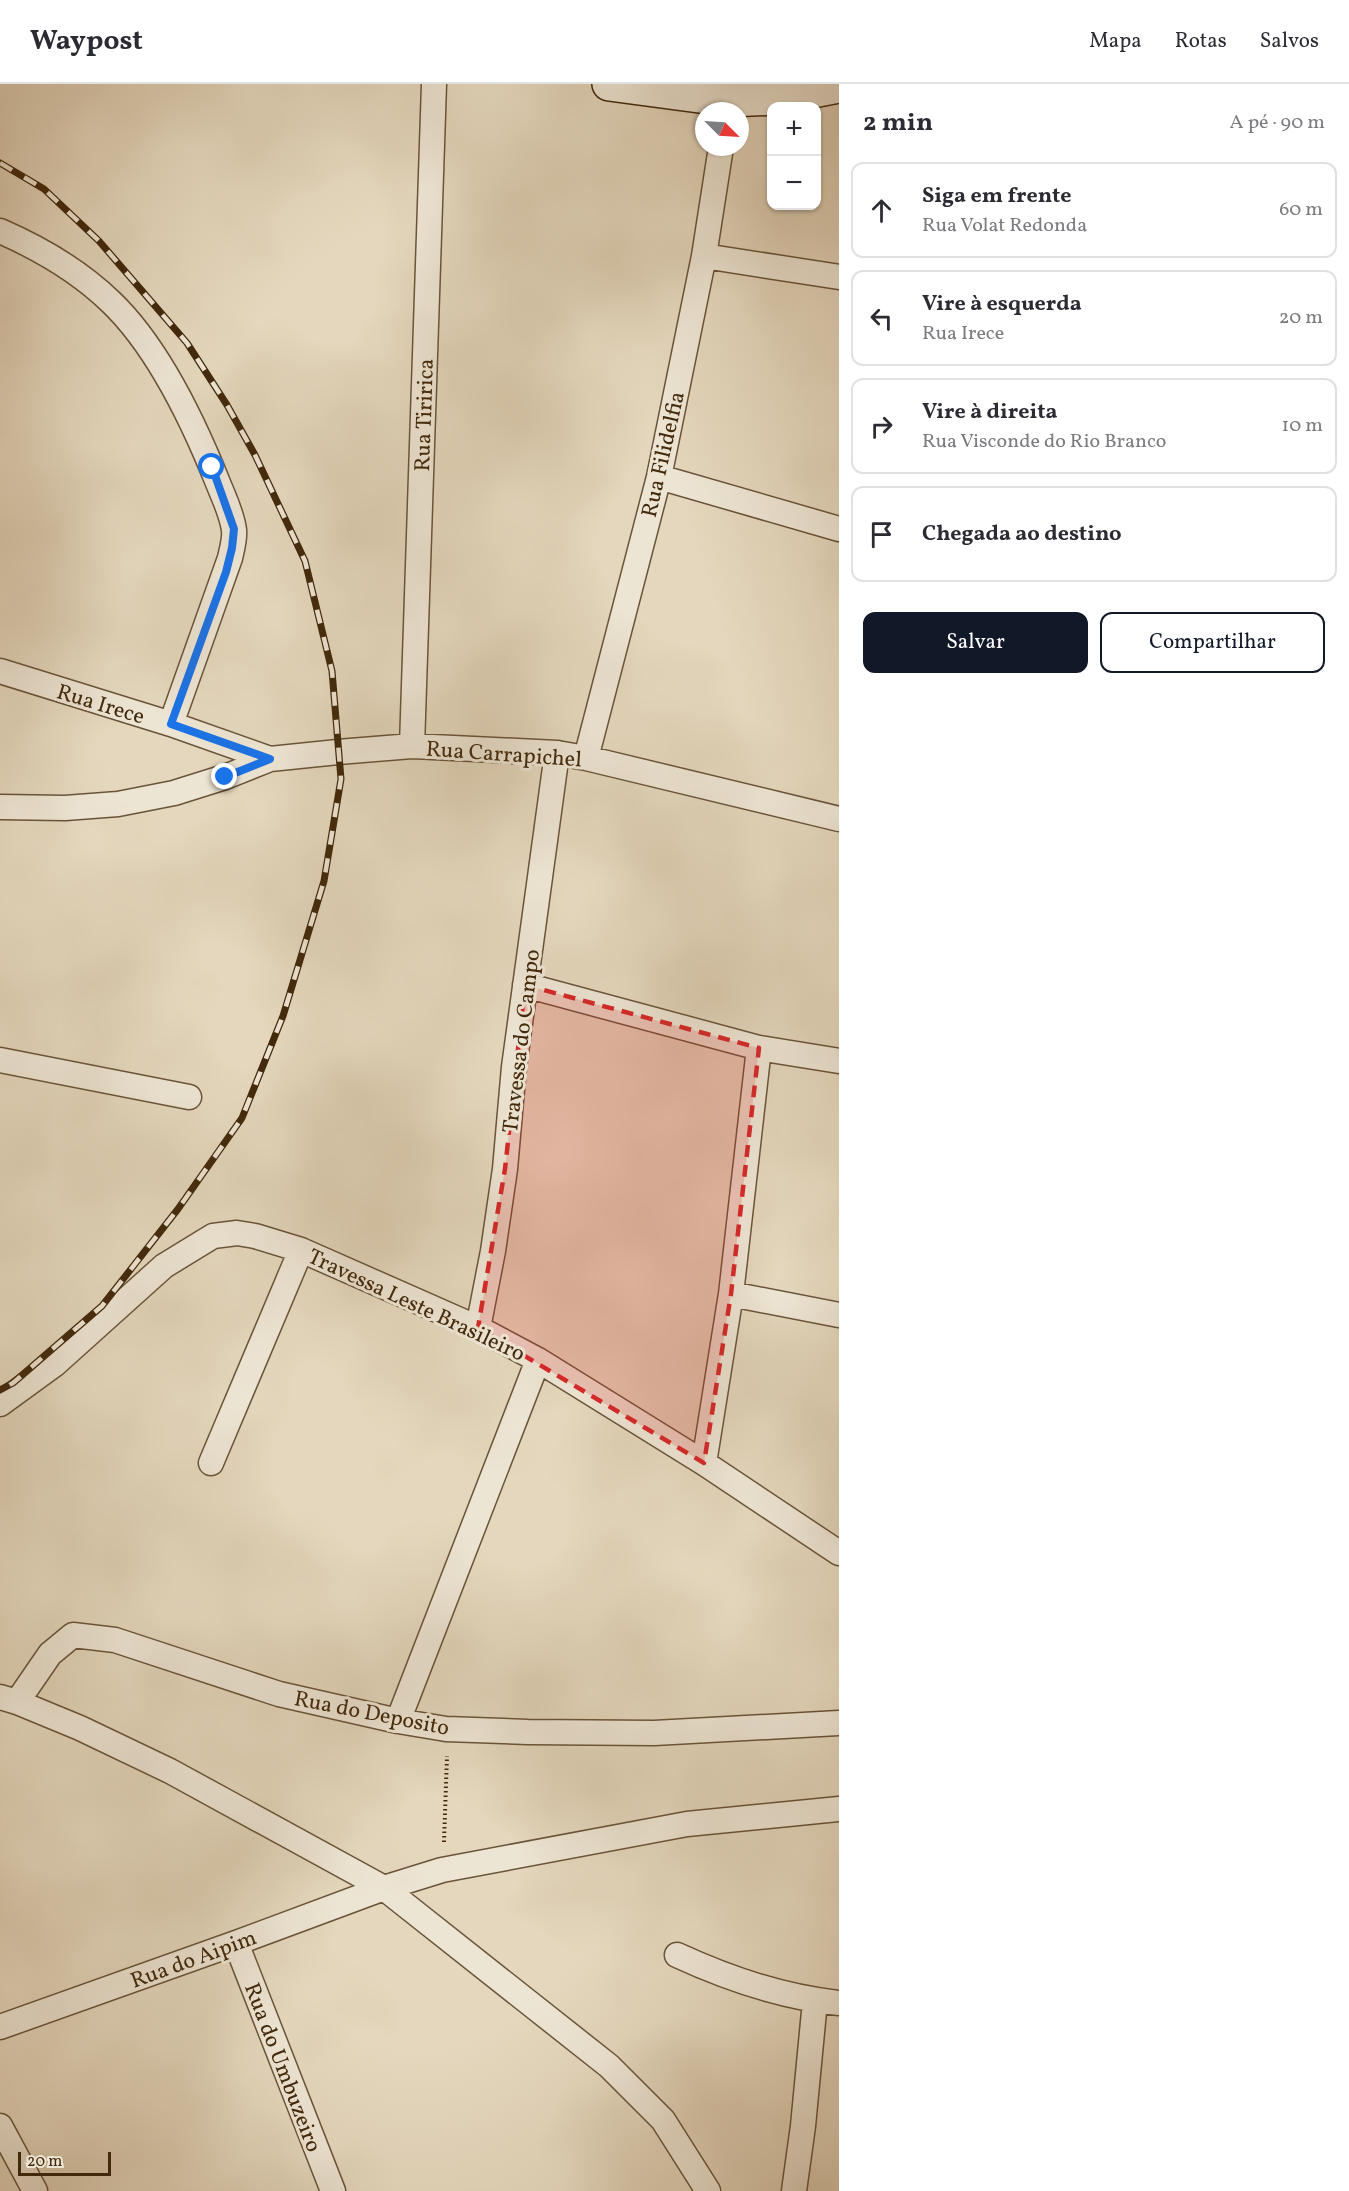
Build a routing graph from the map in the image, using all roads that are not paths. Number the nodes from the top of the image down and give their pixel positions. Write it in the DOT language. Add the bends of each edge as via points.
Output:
graph roads {
  1 [pos="434,84"];
  2 [pos="609,84"];
  3 [pos="839,86"];
  4 [pos="706,102"];
  5 [pos="749,103"];
  6 [pos="720,156"];
  7 [pos="0,231"];
  8 [pos="704,256"];
  9 [pos="839,277"];
  10 [pos="659,477"];
  11 [pos="839,529"];
  12 [pos="0,671"];
  13 [pos="171,724"];
  14 [pos="412,746"];
  15 [pos="556,753"];
  16 [pos="586,758"];
  17 [pos="270,759"];
  18 [pos="0,807"];
  19 [pos="839,819"];
  20 [pos="525,985"];
  21 [pos="759,1048"];
  22 [pos="0,1060"];
  23 [pos="839,1061"];
  24 [pos="189,1097"];
  25 [pos="301,1250"];
  26 [pos="731,1294"];
  27 [pos="839,1315"];
  28 [pos="478,1328"];
  29 [pos="538,1360"];
  30 [pos="0,1404"];
  31 [pos="211,1463"];
  32 [pos="704,1463"];
  33 [pos="839,1553"];
  34 [pos="8,1699"];
  35 [pos="398,1721"];
  36 [pos="839,1723"];
  37 [pos="839,1809"];
  38 [pos="384,1888"];
  39 [pos="236,1943"];
  40 [pos="677,1955"];
  41 [pos="815,2001"];
  42 [pos="839,2003"];
  43 [pos="0,2027"];
  44 [pos="0,2126"];
  45 [pos="35,2191"];
  46 [pos="333,2191"];
  47 [pos="708,2191"];
  48 [pos="794,2191"];
  1 -- 14 [label="street, Rua Tiririca"];
  2 -- 4 [label="street"];
  3 -- 5 [label="street"];
  6 -- 8 [label="street, Rua Filidelfia"];
  7 -- 13 [label="street" via="81,278 130,322 180,400 226,504 234,529 230,558"];
  8 -- 9 [label="street"];
  8 -- 10 [label="street, Rua Filidelfia"];
  10 -- 11 [label="street"];
  10 -- 16 [label="street, Rua Filidelfia"];
  12 -- 13 [label="street, Rua Irece"];
  13 -- 17 [label="street, Rua Irece"];
  14 -- 15 [label="street, Rua Carrapichel"];
  14 -- 17 [label="street, Rua Carrapichel"];
  15 -- 16 [label="street, Rua Carrapichel"];
  15 -- 20 [label="street, Travessa do Campo"];
  16 -- 19 [label="street, Rua Carrapichel"];
  17 -- 18 [label="street" via="174,793 118,804"];
  20 -- 21 [label="street"];
  20 -- 28 [label="street, Travessa do Campo" via="505,1169"];
  21 -- 23 [label="street"];
  21 -- 26 [label="street"];
  22 -- 24 [label="street"];
  25 -- 28 [label="street, Travessa Leste Brasileiro"];
  25 -- 30 [label="street, Travessa Leste Brasileiro" via="237,1233 213,1236 164,1266 55,1364"];
  25 -- 31 [label="street"];
  26 -- 27 [label="street"];
  26 -- 32 [label="street"];
  28 -- 29 [label="street, Travessa Leste Brasileiro"];
  29 -- 32 [label="street, Travessa Leste Brasileiro"];
  29 -- 35 [label="street"];
  32 -- 33 [label="street, Travessa Leste Brasileiro"];
  34 -- 35 [label="street, Rua do Deposito" via="73,1635 115,1640 279,1694"];
  34 -- 38 [label="street" via="170,1771"];
  35 -- 36 [label="street, Rua do Deposito" via="446,1729 528,1732 654,1732"];
  37 -- 38 [label="street, Rua do Aipim" via="687,1824 442,1870"];
  38 -- 39 [label="street, Rua do Aipim"];
  38 -- 47 [label="street" via="609,2066 663,2120"];
  39 -- 43 [label="street, Rua do Aipim"];
  39 -- 46 [label="street, Rua do Umbuzeiro"];
  40 -- 41 [label="street" via="721,1976"];
  41 -- 42 [label="street"];
  41 -- 48 [label="street"];
  44 -- 45 [label="street"];
}
